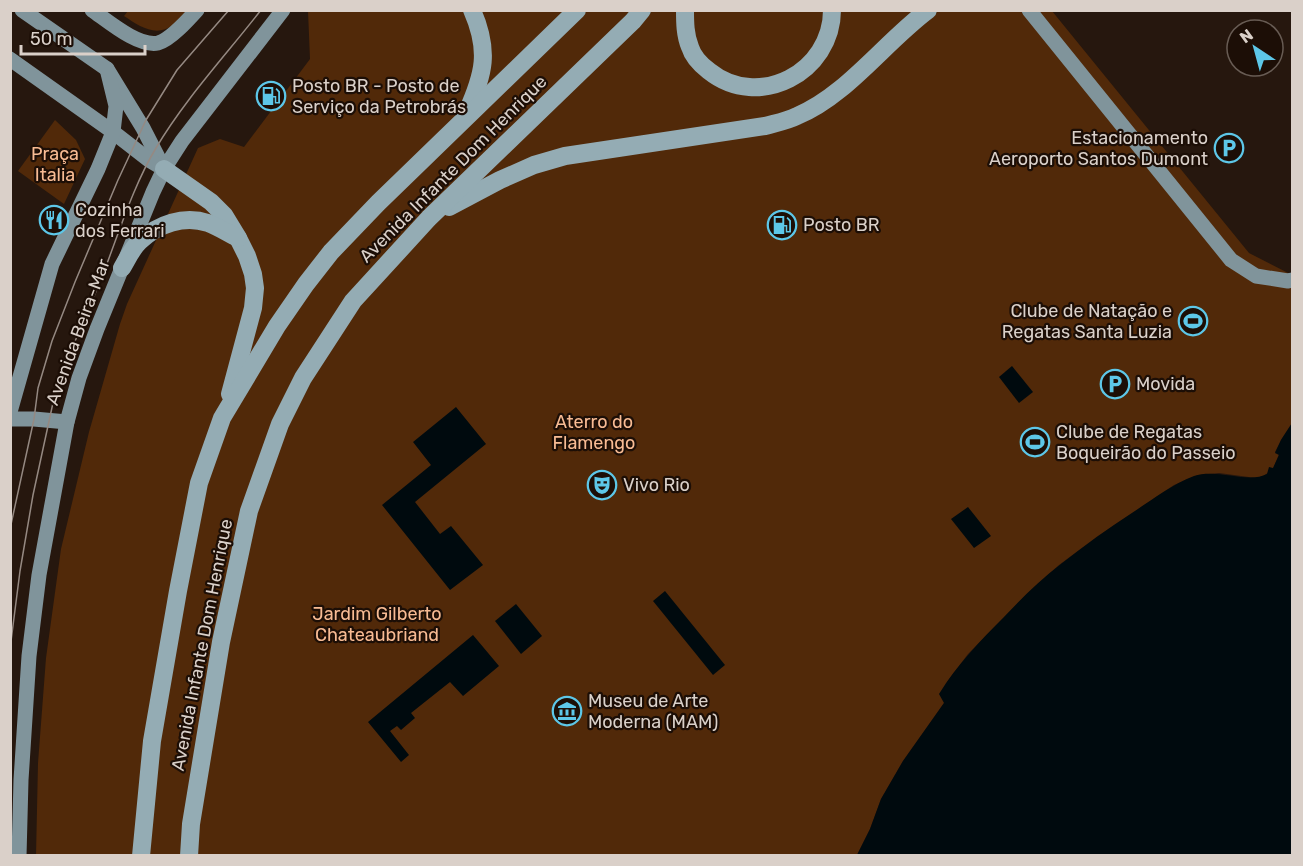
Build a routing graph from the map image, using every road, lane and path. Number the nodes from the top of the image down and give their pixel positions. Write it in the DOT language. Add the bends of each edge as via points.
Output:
graph roads {
  1 [pos="22,10"];
  2 [pos="92,10"];
  3 [pos="197,10"];
  4 [pos="283,10"];
  5 [pos="472,10"];
  6 [pos="577,10"];
  7 [pos="642,10"];
  8 [pos="685,10"];
  9 [pos="832,10"];
  10 [pos="928,10"];
  11 [pos="1029,10"];
  12 [pos="10,60"];
  13 [pos="107,69"];
  14 [pos="463,120"];
  15 [pos="113,132"];
  16 [pos="164,169"];
  17 [pos="429,218"];
  18 [pos="238,238"];
  19 [pos="122,268"];
  20 [pos="1293,280"];
  21 [pos="10,412"];
  22 [pos="222,418"];
  23 [pos="10,419"];
  24 [pos="67,422"];
  25 [pos="19,855"];
  26 [pos="141,855"];
  27 [pos="189,855"];
  1 -- 13 [label="main road"];
  2 -- 3 [label="main road" via="126,34 157,44"];
  4 -- 16 [label="main road, Avenida Beira-Mar"];
  5 -- 14 [label="highway" via="481,40 483,67"];
  6 -- 14 [label="highway, Avenida Infante Dom Henrique"];
  7 -- 17 [label="highway, Avenida Infante Dom Henrique"];
  8 -- 9 [label="highway" via="688,40 697,59 716,77 754,87 777,84 808,66 827,39"];
  10 -- 17 [label="highway" via="849,81 796,117 765,126 565,156 500,180"];
  11 -- 20 [label="main road" via="1231,260 1256,276"];
  12 -- 15 [label="main road"];
  13 -- 15 [label="main road, Avenida Beira-Mar" via="116,106"];
  13 -- 16 [label="main road"];
  14 -- 22 [label="highway, Avenida Infante Dom Henrique" via="378,203 306,284"];
  15 -- 16 [label="main road"];
  15 -- 21 [label="main road, Avenida Beira-Mar" via="52,264"];
  16 -- 18 [label="highway" via="211,202"];
  16 -- 19 [label="main road, Avenida Beira-Mar"];
  17 -- 27 [label="highway, Avenida Infante Dom Henrique" via="353,301 303,378 280,424 249,511 221,642"];
  18 -- 19 [label="highway" via="209,224 178,221 157,228 138,242"];
  18 -- 22 [label="highway" via="255,288 247,333"];
  19 -- 24 [label="main road, Avenida Beira-Mar" via="79,378"];
  22 -- 26 [label="highway, Avenida Infante Dom Henrique" via="199,483 180,579 152,741"];
  23 -- 24 [label="main road"];
  24 -- 25 [label="main road, Avenida Beira-Mar" via="39,575 29,656"];
}
